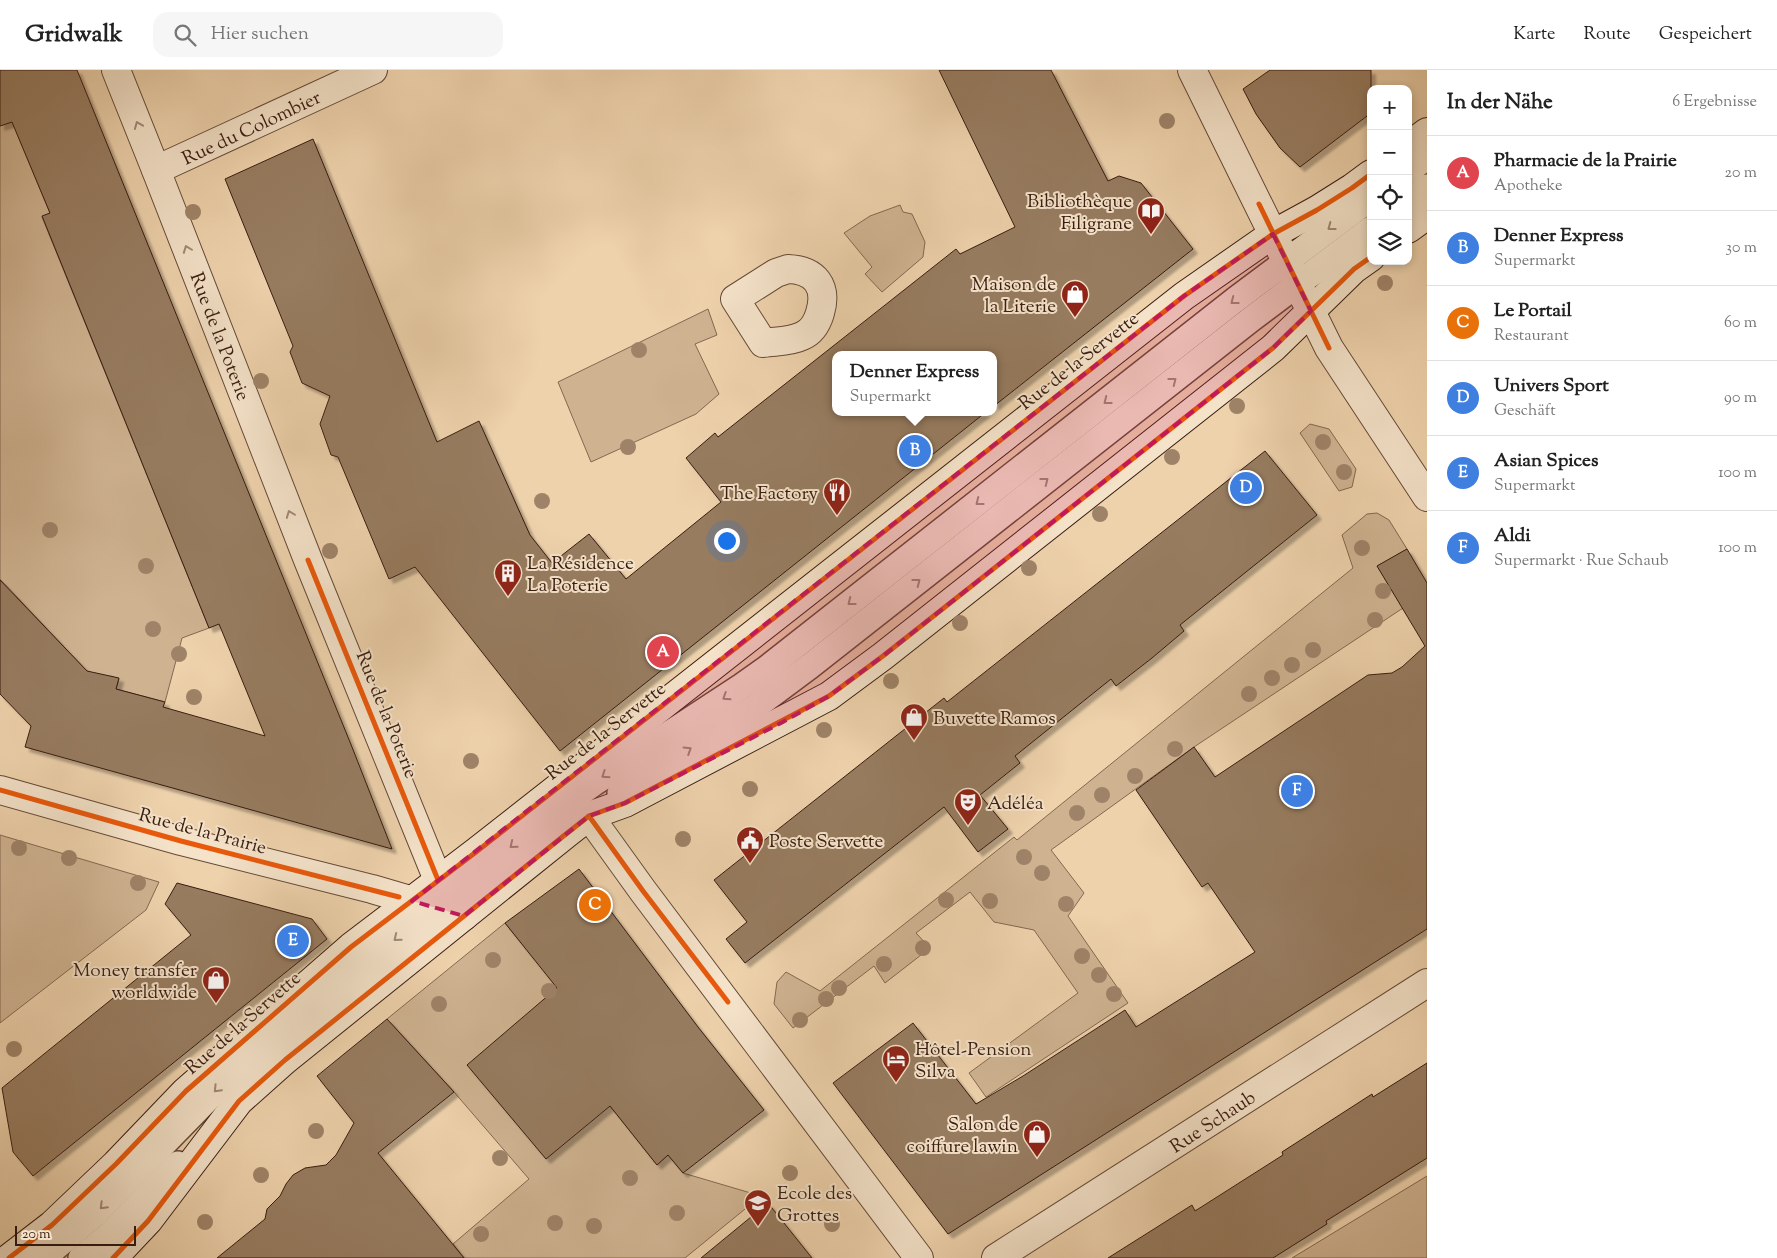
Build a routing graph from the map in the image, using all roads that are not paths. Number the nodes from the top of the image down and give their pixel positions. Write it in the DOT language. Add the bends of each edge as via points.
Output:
graph roads {
  1 [pos="116,70"];
  2 [pos="373,70"];
  3 [pos="1192,70"];
  4 [pos="1427,132"];
  5 [pos="1412,143"];
  6 [pos="1427,157"];
  7 [pos="1412,168"];
  8 [pos="156,170"];
  9 [pos="1370,175"];
  10 [pos="1427,188"];
  11 [pos="1412,198"];
  12 [pos="1367,202"];
  13 [pos="1427,216"];
  14 [pos="1412,226"];
  15 [pos="1367,231"];
  16 [pos="1273,234"];
  17 [pos="1367,260"];
  18 [pos="1292,272"];
  19 [pos="1311,311"];
  20 [pos="1427,497"];
  21 [pos="0,790"];
  22 [pos="589,816"];
  23 [pos="438,880"];
  24 [pos="424,904"];
  25 [pos="464,916"];
  26 [pos="1427,983"];
  27 [pos="239,1101"];
  28 [pos="0,1254"];
  29 [pos="1,1258"];
  30 [pos="9,1258"];
  31 [pos="43,1258"];
  32 [pos="81,1258"];
  33 [pos="112,1258"];
  34 [pos="919,1258"];
  35 [pos="996,1258"];
  8 -- 1 [label="main road, Rue de la Poterie, one-way"];
  2 -- 8 [label="main road, Rue du Colombier"];
  3 -- 16 [label="main road"];
  4 -- 5 [label="main road"];
  6 -- 7 [label="lane"];
  23 -- 8 [label="main road, Rue de la Poterie, one-way" via="308,560"];
  9 -- 16 [label="main road, Rue de la Servette" via="1324,206"];
  10 -- 11 [label="lane"];
  12 -- 18 [label="lane, one-way"];
  13 -- 14 [label="main road"];
  15 -- 18 [label="lane"];
  16 -- 18 [label="main road"];
  16 -- 23 [label="main road, Rue de la Servette" via="1184,296"];
  17 -- 19 [label="main road"];
  18 -- 19 [label="main road"];
  22 -- 18 [label="lane, one-way" via="755,707 810,666"];
  18 -- 24 [label="lane, one-way" via="1235,300 742,686 587,787"];
  19 -- 20 [label="main road" via="1329,348"];
  19 -- 22 [label="main road" via="1273,348 829,696 624,803"];
  21 -- 24 [label="main road, Rue de la Prairie"];
  22 -- 25 [label="main road"];
  22 -- 34 [label="main road"];
  23 -- 24 [label="main road, Rue de la Servette"];
  24 -- 25 [label="main road, Rue de la Prairie"];
  24 -- 30 [label="main road, Rue de la Servette" via="343,954 186,1091 52,1225"];
  24 -- 31 [label="lane, one-way" via="231,1075 94,1215"];
  25 -- 27 [label="main road" via="264,1077"];
  26 -- 35 [label="main road, Rue Schaub"];
  27 -- 32 [label="lane" via="111,1233"];
  27 -- 33 [label="main road" via="148,1221"];
  28 -- 29 [label="main road"];
}
